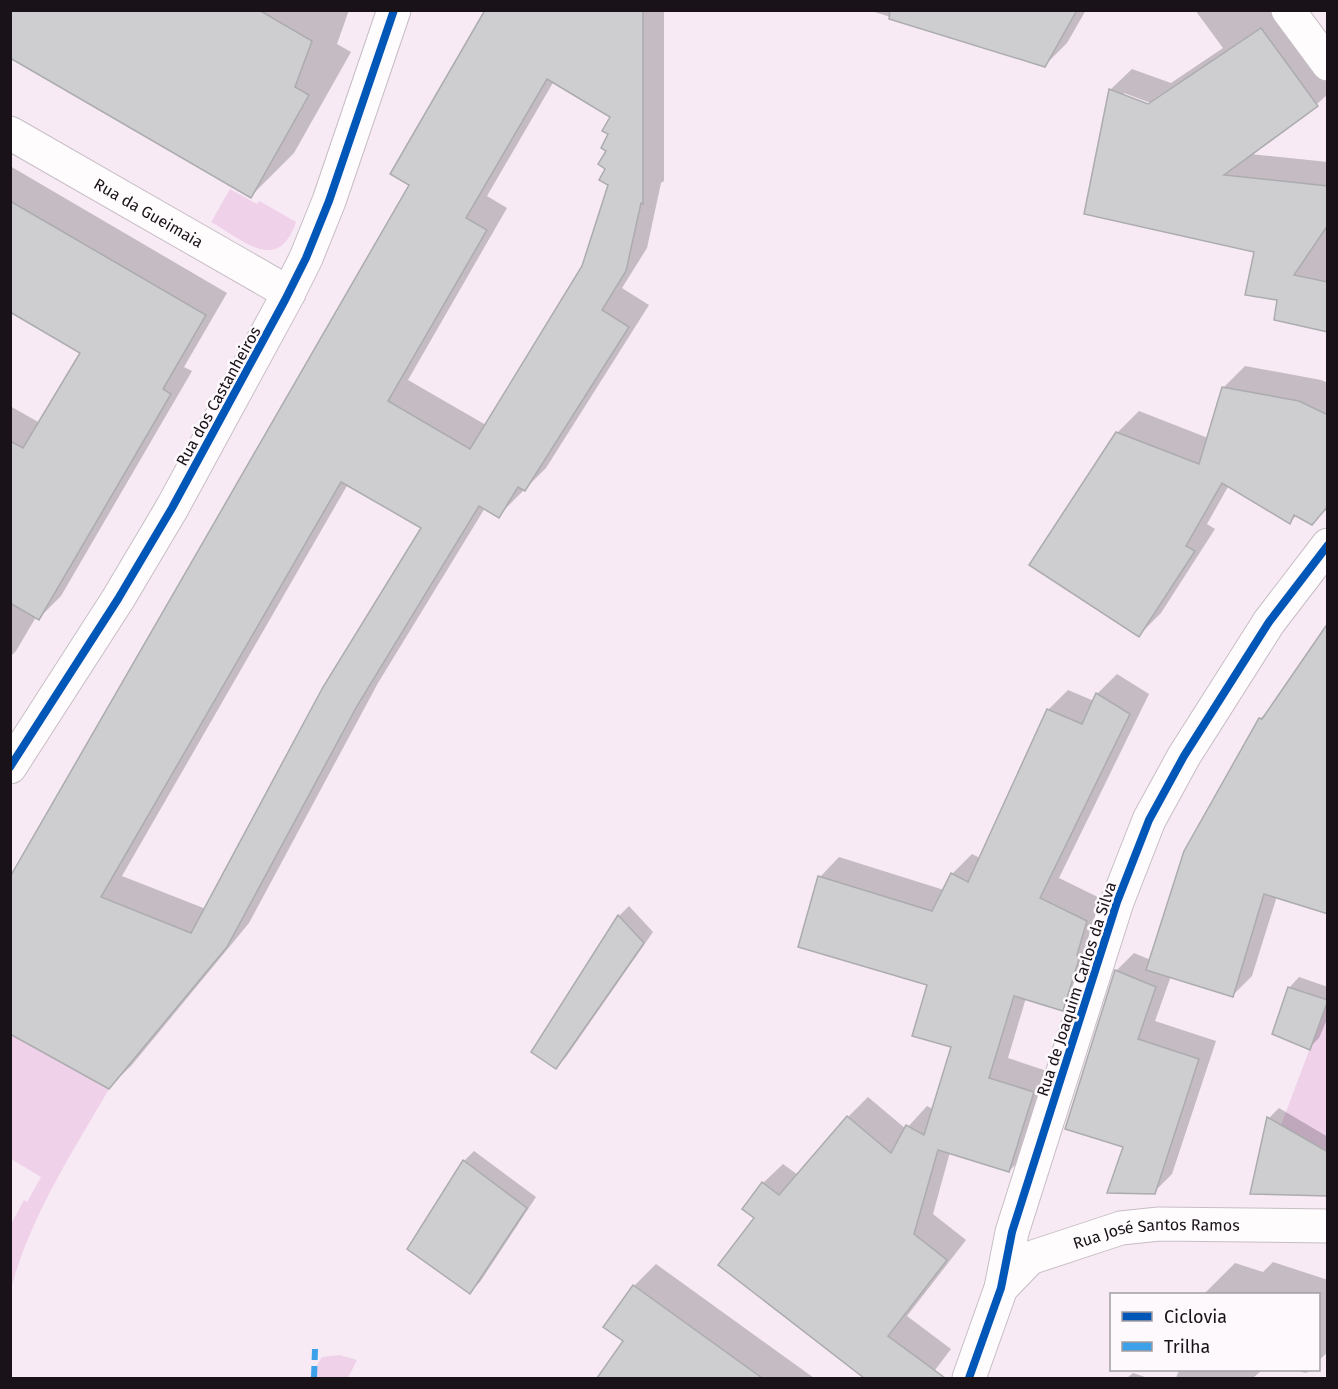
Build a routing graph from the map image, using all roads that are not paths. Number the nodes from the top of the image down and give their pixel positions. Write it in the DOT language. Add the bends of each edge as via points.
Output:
graph roads {
  1 [pos="394,10"];
  2 [pos="1288,10"];
  3 [pos="1328,64"];
  4 [pos="10,133"];
  5 [pos="289,293"];
  6 [pos="1328,545"];
  7 [pos="13,758"];
  8 [pos="1328,1226"];
  9 [pos="1001,1288"];
  10 [pos="969,1378"];
  1 -- 5 [label="street, Rua dos Castanheiros" via="329,201"];
  2 -- 3 [label="street"];
  4 -- 5 [label="street, Rua da Gueimaia"];
  5 -- 7 [label="street, Rua dos Castanheiros" via="172,508"];
  6 -- 9 [label="street, Rua de Joaquim Carlos da Silva" via="1269,622 1184,756 1149,820 1117,903 1012,1232"];
  8 -- 9 [label="street, Rua José Santos Ramos" via="1159,1224 1121,1228 1030,1258"];
  9 -- 10 [label="street, Rua de Joaquim Carlos da Silva"];
}
